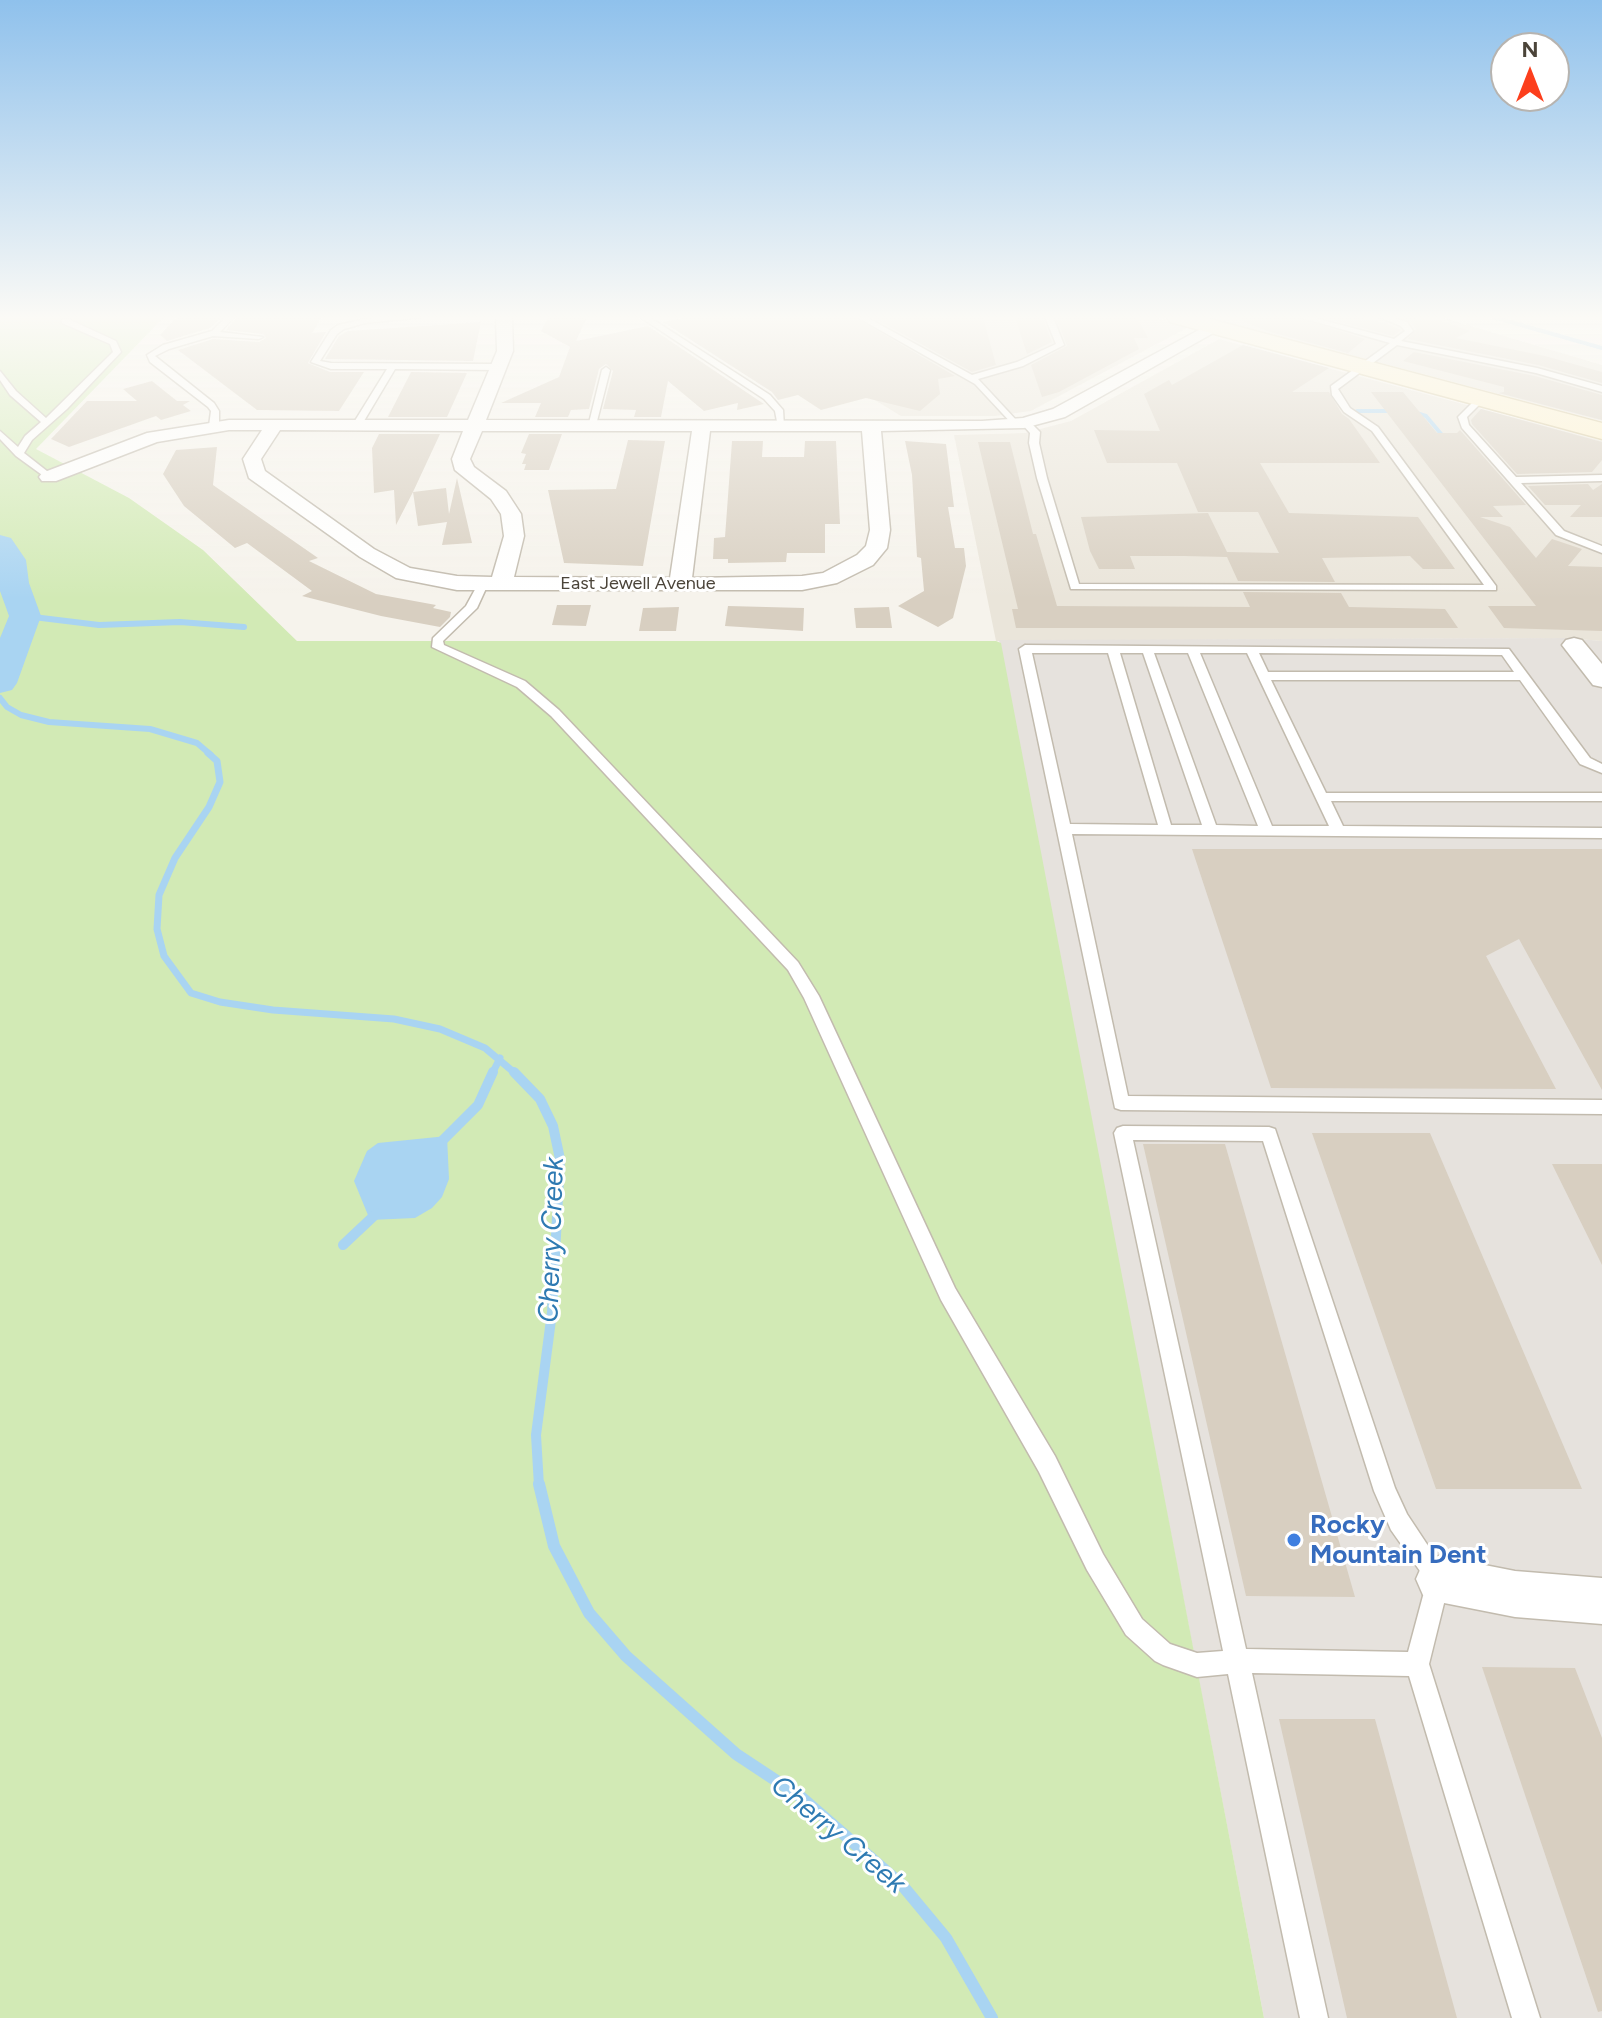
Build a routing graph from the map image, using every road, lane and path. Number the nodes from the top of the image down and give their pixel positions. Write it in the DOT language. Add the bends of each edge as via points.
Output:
graph roads {
  1 [pos="33,411"];
  2 [pos="57,411"];
  3 [pos="214,411"];
  4 [pos="366,411"];
  5 [pos="479,411"];
  6 [pos="595,411"];
  7 [pos="779,411"];
  8 [pos="1008,411"];
  9 [pos="1062,411"];
  10 [pos="1350,411"];
  11 [pos="1470,411"];
  12 [pos="1527,411"];
  13 [pos="46,422"];
  14 [pos="275,424"];
  15 [pos="358,424"];
  16 [pos="1021,424"];
  17 [pos="473,425"];
  18 [pos="591,425"];
  19 [pos="702,425"];
  20 [pos="781,425"];
  21 [pos="871,425"];
  22 [pos="214,426"];
  23 [pos="1602,431"];
  24 [pos="0,434"];
  25 [pos="19,454"];
  26 [pos="49,477"];
  27 [pos="1602,478"];
  28 [pos="1513,480"];
  29 [pos="1602,550"];
  30 [pos="854,567"];
  31 [pos="879,581"];
  32 [pos="492,584"];
  33 [pos="680,585"];
  34 [pos="1574,645"];
  35 [pos="1113,649"];
  36 [pos="1147,649"];
  37 [pos="1193,650"];
  38 [pos="1251,650"];
  39 [pos="1264,676"];
  40 [pos="1524,676"];
  41 [pos="1602,680"];
  42 [pos="1602,769"];
  43 [pos="1321,797"];
  44 [pos="1602,797"];
  45 [pos="1064,829"];
  46 [pos="1166,830"];
  47 [pos="1211,830"];
  48 [pos="1267,830"];
  49 [pos="1338,831"];
  50 [pos="1602,833"];
  51 [pos="1602,1107"];
  52 [pos="1439,1579"];
  53 [pos="1598,1610"];
  54 [pos="1237,1661"];
  55 [pos="1417,1664"];
  56 [pos="1314,2018"];
  57 [pos="1526,2018"];
  1 -- 13 [label="lane"];
  2 -- 13 [label="lane"];
  3 -- 22 [label="lane"];
  4 -- 15 [label="lane"];
  5 -- 17 [label="street"];
  6 -- 18 [label="lane"];
  7 -- 20 [label="lane"];
  8 -- 16 [label="lane"];
  9 -- 16 [label="street"];
  10 -- 16 [label="lane" via="1375,429 1492,588 1075,587 1039,465 1035,432"];
  11 -- 28 [label="lane" via="1462,421"];
  12 -- 23 [label="street"];
  13 -- 25 [label="lane"];
  14 -- 15 [label="street"];
  14 -- 22 [label="street"];
  14 -- 32 [label="street, East Jewell Avenue" via="253,455 256,474 378,560 419,578"];
  15 -- 17 [label="street"];
  16 -- 21 [label="street"];
  17 -- 18 [label="street"];
  17 -- 32 [label="street" via="461,464 502,498 514,525 513,542"];
  18 -- 19 [label="street"];
  19 -- 20 [label="street"];
  19 -- 33 [label="street"];
  20 -- 21 [label="street"];
  21 -- 30 [label="street" via="880,536 871,554"];
  22 -- 26 [label="street" via="148,438"];
  24 -- 25 [label="lane"];
  25 -- 26 [label="lane"];
  27 -- 28 [label="lane"];
  28 -- 29 [label="lane" via="1560,533"];
  30 -- 31 [label="street"];
  30 -- 33 [label="street, East Jewell Avenue" via="802,583"];
  32 -- 33 [label="street, East Jewell Avenue"];
  32 -- 54 [label="lane" via="437,640 438,647 521,684 555,713 793,966 948,1294 1047,1464 1119,1604 1134,1627 1163,1653 1197,1665"];
  34 -- 41 [label="street"];
  35 -- 36 [label="lane"];
  35 -- 45 [label="lane" via="1025,649"];
  35 -- 46 [label="lane"];
  36 -- 37 [label="lane"];
  36 -- 47 [label="lane"];
  37 -- 38 [label="lane"];
  37 -- 48 [label="lane"];
  38 -- 39 [label="lane"];
  38 -- 40 [label="lane" via="1505,651"];
  39 -- 40 [label="lane"];
  39 -- 43 [label="lane"];
  40 -- 42 [label="lane" via="1585,761"];
  43 -- 44 [label="lane"];
  43 -- 49 [label="lane"];
  45 -- 46 [label="lane"];
  45 -- 51 [label="lane" via="1121,1103"];
  46 -- 47 [label="lane"];
  47 -- 48 [label="lane"];
  48 -- 49 [label="lane"];
  49 -- 50 [label="lane"];
  52 -- 53 [label="street"];
  52 -- 54 [label="lane" via="1399,1522 1385,1491 1269,1134 1123,1133"];
  52 -- 55 [label="lane"];
  54 -- 55 [label="lane"];
  54 -- 56 [label="lane"];
  55 -- 57 [label="lane"];
}
